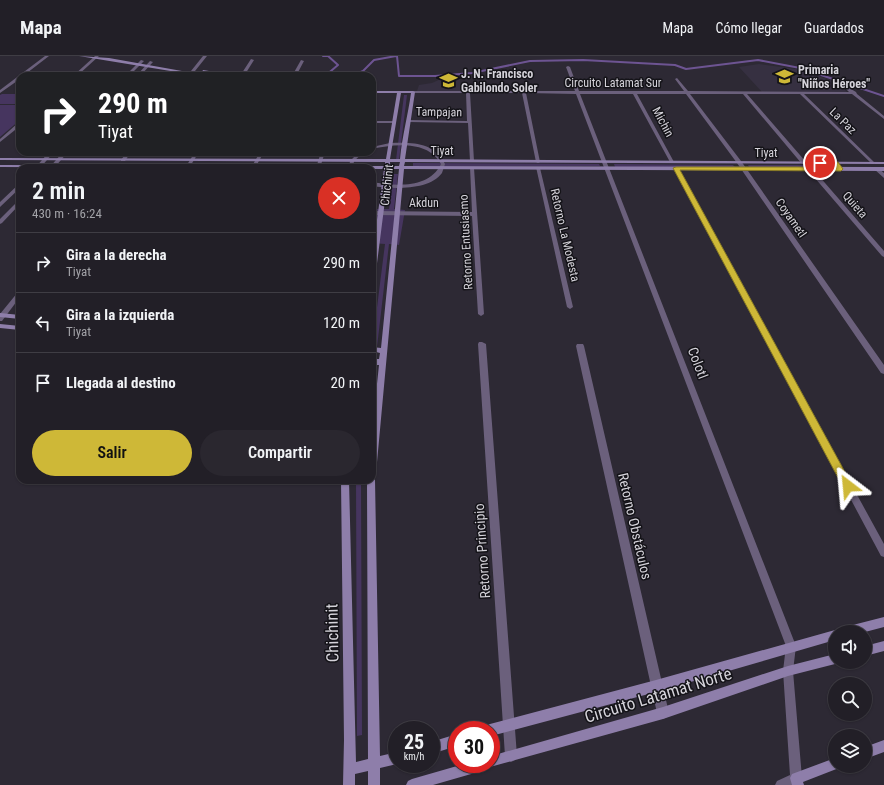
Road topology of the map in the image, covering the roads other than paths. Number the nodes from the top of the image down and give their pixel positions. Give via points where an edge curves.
1 (47, 56) edge
2 (81, 56) edge
3 (108, 56) edge
4 (205, 56) edge
5 (97, 57) edge
6 (252, 60) dead end
7 (302, 61) dead end
8 (141, 62) junction
9 (149, 64) junction
10 (568, 67) dead end
11 (26, 72) edge
12 (80, 72) edge
13 (131, 72) edge
14 (142, 72) edge
15 (186, 72) edge
16 (192, 72) edge
17 (244, 72) edge
18 (296, 72) edge
19 (677, 79) dead end
20 (16, 80) edge
21 (846, 87) dead end
22 (0, 92) edge
23 (376, 92) edge
24 (413, 92) junction
25 (468, 92) junction
26 (524, 92) junction
27 (578, 92) junction
28 (635, 93) junction
29 (688, 93) junction
30 (744, 93) junction
31 (800, 93) junction
32 (855, 93) junction
33 (399, 94) junction
34 (376, 96) edge
35 (884, 118) edge
36 (410, 121) junction
37 (376, 122) edge
38 (394, 122) junction
39 (469, 122) junction
40 (16, 128) edge
41 (0, 142) edge
42 (390, 144) junction
43 (404, 144) junction
44 (376, 147) edge
45 (48, 156) edge
46 (62, 156) edge
47 (126, 156) edge
48 (194, 156) edge
49 (260, 156) edge
50 (322, 156) edge
51 (358, 156) edge
52 (0, 160) edge
53 (45, 160) junction
54 (59, 160) junction
55 (123, 160) junction
56 (192, 160) junction
57 (258, 160) junction
58 (320, 161) junction
59 (352, 161) junction
60 (388, 161) junction
61 (443, 161) junction
62 (513, 162) junction
63 (739, 162) junction
64 (804, 163) junction
65 (836, 163) junction
66 (872, 163) junction
67 (884, 163) edge
68 (40, 164) edge
69 (55, 164) edge
70 (190, 164) edge
71 (256, 164) edge
72 (319, 164) edge
73 (351, 164) edge
74 (402, 164) junction
75 (472, 165) junction
76 (538, 165) junction
77 (606, 165) junction
78 (674, 165) junction
79 (0, 166) edge
80 (16, 166) edge
81 (376, 168) edge
82 (387, 168) junction
83 (443, 168) junction
84 (514, 168) junction
85 (743, 169) junction
86 (810, 169) junction
87 (841, 169) junction
88 (877, 169) junction
89 (884, 169) edge
90 (884, 176) edge
91 (376, 185) edge
92 (384, 186) junction
93 (400, 187) junction
94 (16, 189) edge
95 (0, 205) edge
96 (16, 205) edge
97 (376, 213) edge
98 (381, 213) junction
99 (397, 214) junction
100 (475, 214) junction
101 (0, 222) edge
102 (376, 250) edge
103 (884, 255) edge
104 (16, 299) edge
105 (570, 307) dead end
106 (481, 314) dead end
107 (1, 317) edge
108 (16, 317) edge
109 (0, 326) edge
110 (16, 328) edge
111 (482, 344) dead end
112 (580, 346) dead end
113 (376, 350) edge
114 (384, 351) junction
115 (376, 362) edge
116 (383, 362) junction
117 (884, 372) edge
118 (376, 433) edge
119 (345, 484) edge
120 (371, 484) edge
121 (884, 553) edge
122 (884, 622) edge
123 (872, 625) edge
124 (828, 637) edge
125 (791, 646) junction
126 (884, 646) edge
127 (872, 649) edge
128 (828, 661) edge
129 (788, 672) junction
130 (656, 686) junction
131 (663, 713) junction
132 (508, 725) junction
133 (500, 727) edge
134 (884, 746) edge
135 (872, 750) edge
136 (511, 756) junction
137 (500, 759) edge
138 (388, 760) edge
139 (375, 764) junction
140 (828, 767) edge
141 (350, 770) junction
142 (454, 773) edge
143 (797, 782) edge
144 (349, 785) edge
145 (374, 785) edge
146 (412, 785) edge
147 (781, 785) edge

1 - 11 street
2 - 5 street
3 - 8 street
4 - 16 street
5 - 8 street
5 - 12 street
6 - 17 street
7 - 18 street
8 - 9 street
8 - 13 street
9 - 14 street
9 - 15 street
10 - 27 street, Colotl
19 - 29 street, Coyametl
20 - 22 street
21 - 32 street
23 - 33 street, Circuito Latamat Sur
24 - 25 street, Circuito Latamat Sur
24 - 33 street, Circuito Latamat Sur
24 - 36 street, Chichinit
25 - 26 street, Circuito Latamat Sur
25 - 39 street, Retorno Entusiasmo
26 - 27 street, Circuito Latamat Sur
26 - 76 street, Retorno La Modesta
27 - 28 street, Circuito Latamat Sur
27 - 77 street, Colotl
28 - 29 street, Circuito Latamat Sur
28 - 78 street, Michin
29 - 30 street, Circuito Latamat Sur
29 - 63 street, Coyametl
30 - 31 street, Circuito Latamat Sur
30 - 64 street
31 - 32 street, Circuito Latamat Sur
31 - 66 street, La Paz
32 - 35 street
33 - 34 street, Circuito Latamat Sur
33 - 38 street, Chichinit
36 - 39 street, Tampajan
36 - 43 street, Chichinit
37 - 38 street
38 - 42 street, Chichinit
39 - 75 street, Retorno Entusiasmo
40 - 41 street
42 - 43 street
42 - 44 street
42 - 60 street, Chichinit
43 - 61 street via 429,149 438,154
43 - 74 street, Chichinit
45 - 53 street
46 - 54 street
47 - 55 street
48 - 56 street
49 - 57 street
50 - 58 street
51 - 59 street
52 - 53 street, Tiyat
53 - 54 street, Tiyat
53 - 68 street
54 - 55 street, Tiyat
54 - 69 street
55 - 56 street, Tiyat
56 - 57 street, Tiyat
56 - 70 street
57 - 58 street, Tiyat
57 - 71 street
58 - 59 street, Tiyat
58 - 72 street
59 - 60 street, Tiyat
59 - 73 street
60 - 74 street, Tiyat
60 - 82 street, Chichinit
61 - 74 street, Tiyat
61 - 75 street, Tiyat
61 - 83 street
62 - 75 street, Tiyat
62 - 76 street, Tiyat
62 - 84 street
63 - 64 street, Tiyat
63 - 78 street, Tiyat
63 - 85 street, Coyametl
64 - 65 street, Tiyat
65 - 66 street, Tiyat
65 - 87 street
66 - 67 street, Tiyat
74 - 82 street, Tiyat
74 - 83 street, Tiyat
74 - 93 street, Chichinit
75 - 83 street, Tiyat
75 - 84 street, Tiyat
75 - 100 street, Retorno Entusiasmo
76 - 77 street, Tiyat
76 - 84 street, Tiyat
76 - 105 street, Retorno La Modesta
77 - 78 street, Tiyat
77 - 125 street, Colotl
78 - 85 street, Tiyat
78 - 121 street, Michin
79 - 80 street, Tiyat
81 - 82 street, Tiyat
82 - 92 street, Chichinit
83 - 93 street via 438,175 428,180
85 - 86 street, Tiyat
85 - 117 street, Coyametl
86 - 87 street, Tiyat
86 - 103 street, Quieta
87 - 88 street, Tiyat
88 - 89 street, Tiyat
88 - 90 street
91 - 92 street
92 - 93 street
92 - 98 street, Chichinit
93 - 99 street, Chichinit
94 - 95 street
96 - 101 street
97 - 98 street, Akdun
98 - 99 street, Akdun
98 - 102 street, Chichinit
99 - 100 street, Akdun
99 - 114 street, Chichinit
100 - 106 street, Retorno Entusiasmo
104 - 107 street
107 - 108 street
109 - 110 street
111 - 132 street, Retorno Principio
112 - 130 street, Retorno Obstáculos
113 - 114 street
114 - 116 street, Chichinit
115 - 116 street
116 - 118 street, Chichinit
119 - 141 street, Chichinit
120 - 139 street
122 - 123 street
124 - 125 street, Circuito Latamat Norte
125 - 129 street, Colotl
125 - 130 street, Circuito Latamat Norte
126 - 127 street
128 - 129 street, Circuito Latamat Norte
129 - 131 street, Circuito Latamat Norte
129 - 143 street, Colotl
130 - 131 street, Retorno Obstáculos
130 - 132 street, Circuito Latamat Norte
131 - 136 street, Circuito Latamat Norte
132 - 133 street, Circuito Latamat Norte
132 - 136 street, Retorno Principio
134 - 135 street
136 - 137 street, Circuito Latamat Norte
138 - 139 street
139 - 141 street
139 - 145 street
140 - 143 street
141 - 144 street, Chichinit
142 - 146 street
143 - 147 street

